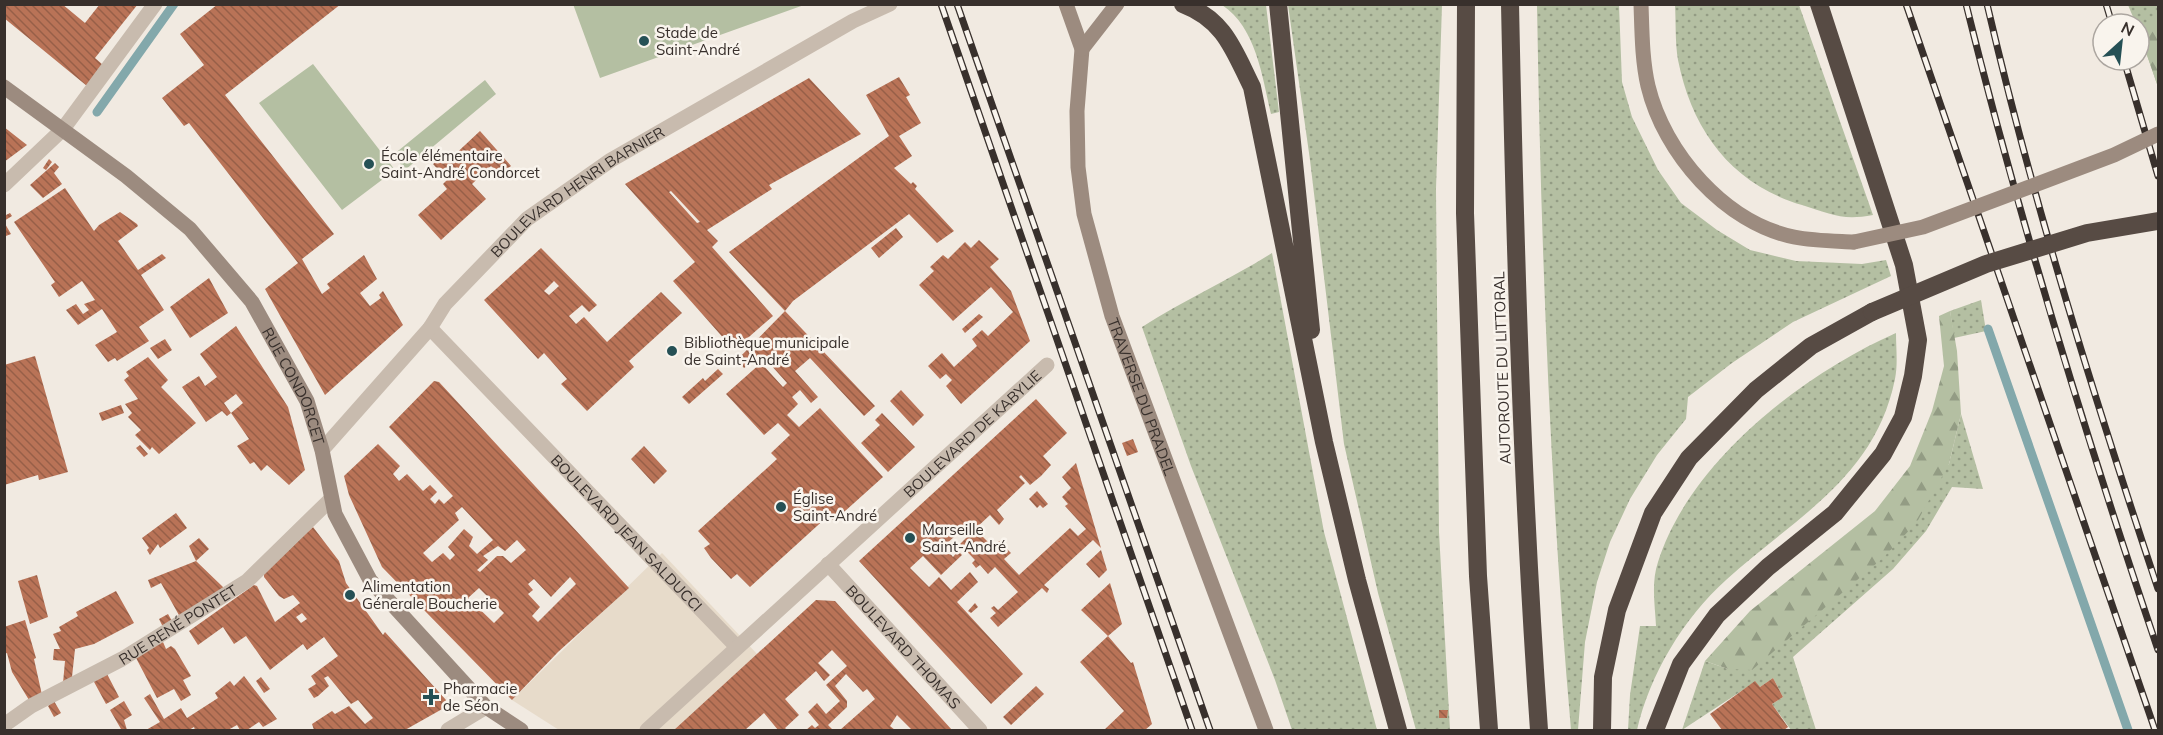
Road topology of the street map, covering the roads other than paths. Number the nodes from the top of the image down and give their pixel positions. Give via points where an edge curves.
1 (155, 4) edge
2 (890, 4) edge
3 (1066, 4) edge
4 (1117, 4) edge
5 (1183, 4) edge
6 (1278, 4) edge
7 (1466, 4) edge
8 (1510, 4) edge
9 (1641, 4) edge
10 (1819, 4) edge
11 (1082, 49) junction
12 (4, 87) edge
13 (63, 129) junction
14 (2158, 134) edge
15 (4, 185) edge
16 (2158, 221) edge
17 (430, 328) junction
18 (1047, 365) dead end
19 (1324, 442) junction
20 (322, 450) junction
21 (331, 499) junction
22 (828, 564) junction
23 (737, 647) junction
24 (486, 707) junction
25 (4, 725) edge
26 (448, 730) edge
27 (521, 730) edge
28 (647, 730) edge
29 (980, 730) edge
30 (1266, 730) edge
31 (1398, 730) edge
32 (1489, 730) edge
33 (1539, 730) edge
34 (1602, 730) edge
35 (1655, 730) edge

1 - 13 street
2 - 17 street, BOULEVARD HENRI BARNIER via 853,21 611,160 527,219 445,304
3 - 11 main road, TRAVERSE DU PRADEL
4 - 11 main road
5 - 19 highway via 1196,9 1226,34 1251,87
6 - 19 highway
7 - 32 highway, AUTOROUTE DU LITTORAL via 1465,213 1478,576
8 - 33 highway, AUTOROUTE DU LITTORAL via 1526,549
9 - 14 main road, bridge via 1648,87 1665,129 1684,159 1729,206 1760,225 1792,237 1854,242 1923,227 2114,155
10 - 35 highway via 1904,266 1918,340 1914,376 1903,417 1883,454 1835,513 1717,615 1681,664
11 - 30 main road, TRAVERSE DU PRADEL via 1078,167 1094,253 1112,316
12 - 13 main road, RUE CONDORCET
13 - 15 street
13 - 20 main road, RUE CONDORCET via 189,229 252,302 307,401
16 - 34 highway, bridge via 2087,233 1986,264 1872,312 1811,346 1756,390 1689,458 1653,513 1617,610 1604,677
17 - 20 street, BOULEVARD HENRI BARNIER
17 - 23 street, BOULEVARD JEAN SALDUCCI
18 - 22 street, BOULEVARD DE KABYLIE
19 - 31 highway
20 - 21 main road, RUE CONDORCET
21 - 24 main road, RUE CONDORCET via 370,580
21 - 25 street, RUE RENÉ PONTET via 248,581 122,659 31,706
22 - 23 street, BOULEVARD DE KABYLIE
22 - 29 street, BOULEVARD THOMAS
23 - 28 street
24 - 26 street
24 - 27 main road, RUE CONDORCET

